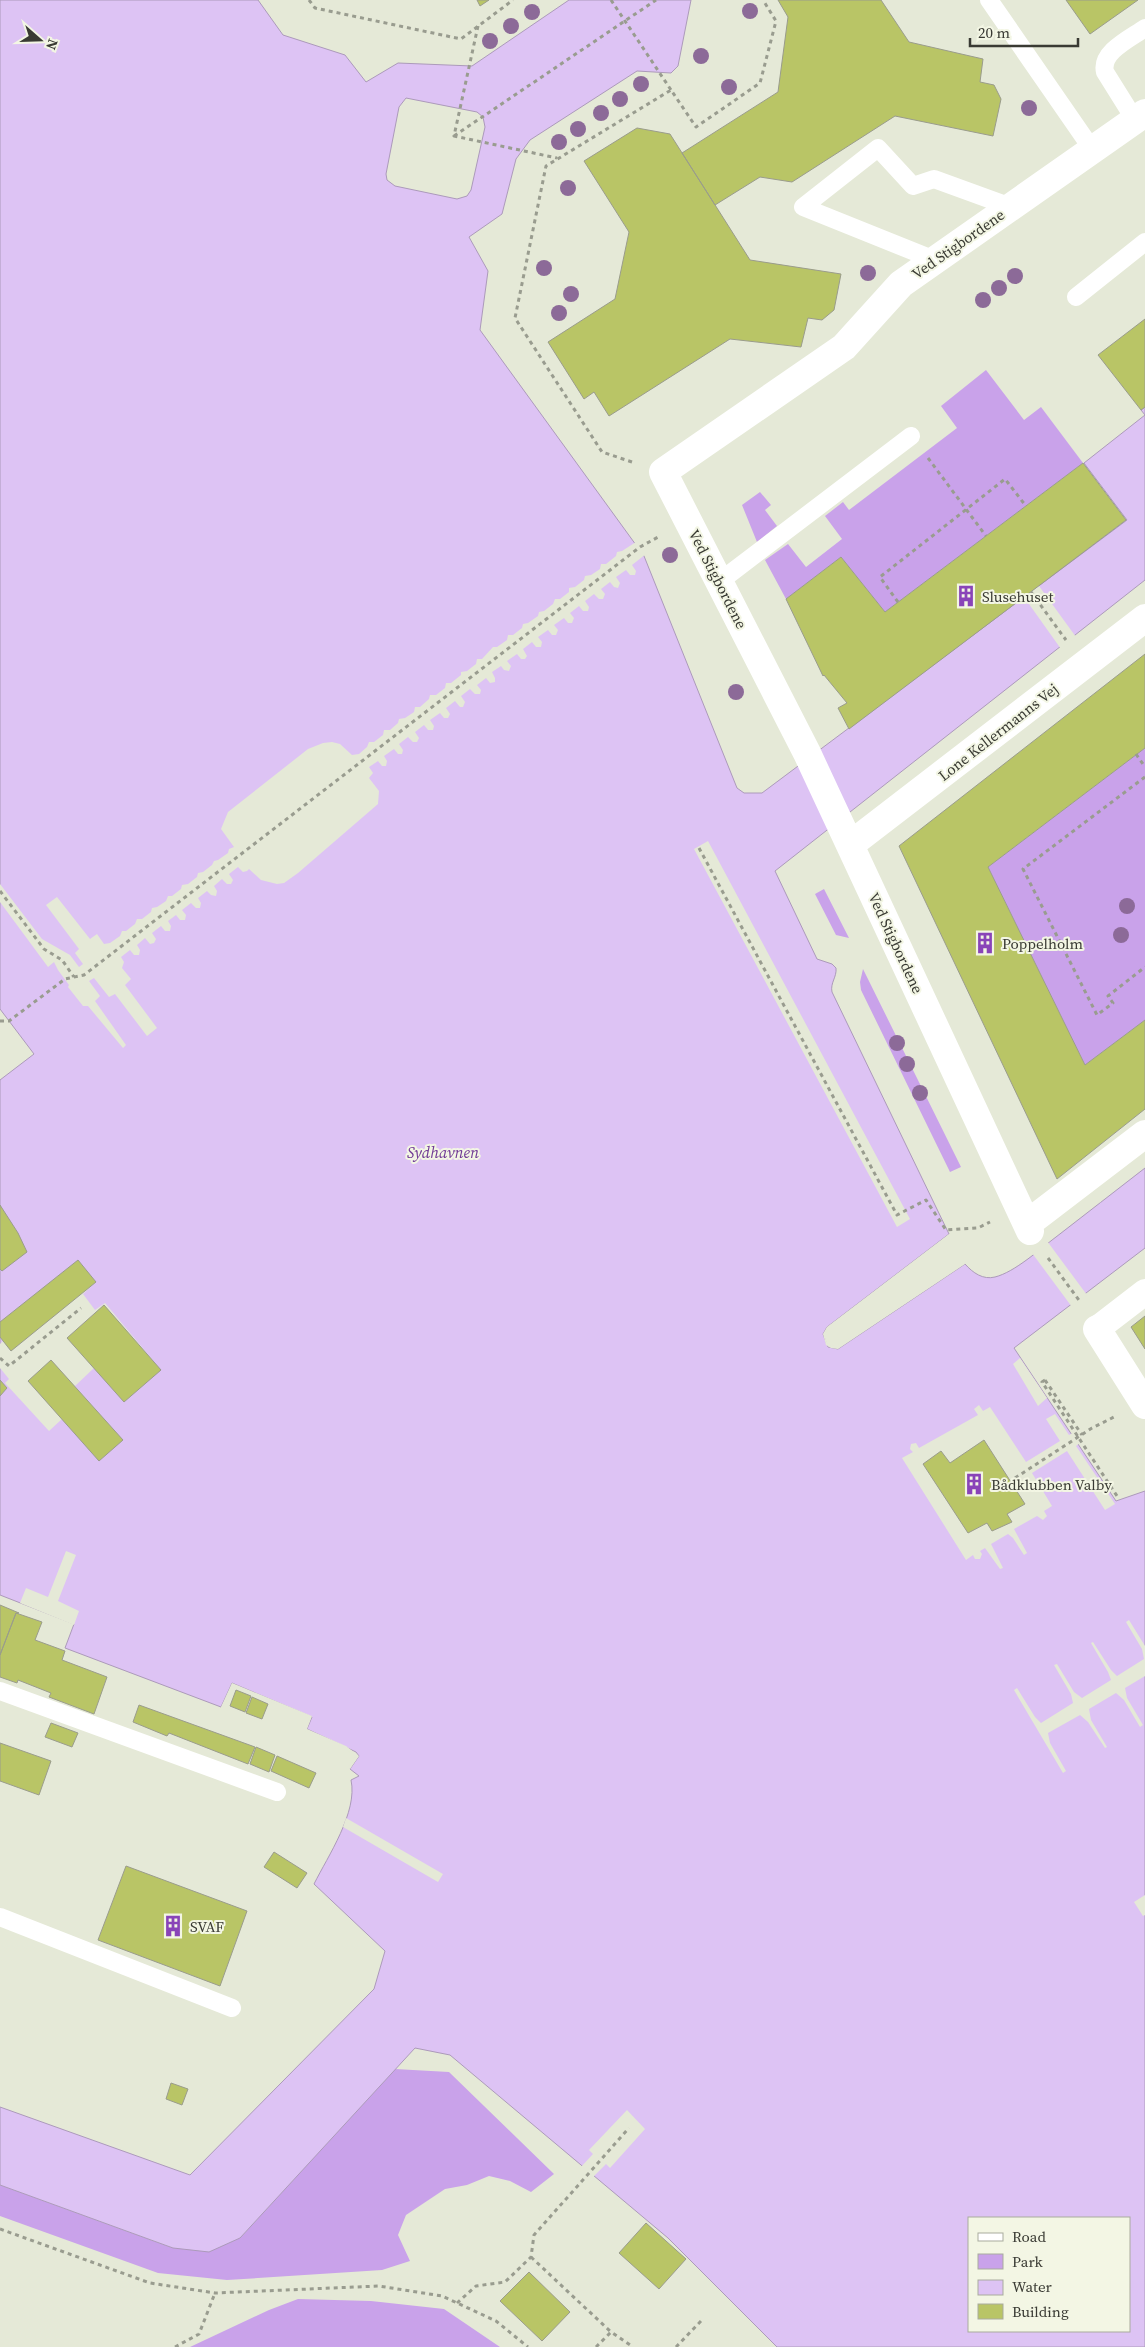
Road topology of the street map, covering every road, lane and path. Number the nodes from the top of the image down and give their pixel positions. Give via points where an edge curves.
1 (309, 0) edge
2 (513, 0) edge
3 (611, 0) edge
4 (656, 0) edge
5 (763, 0) edge
6 (989, 0) edge
7 (625, 21) junction
8 (478, 26) junction
9 (1145, 28) edge
10 (672, 90) junction
11 (1140, 116) edge
12 (454, 136) junction
13 (1091, 148) junction
14 (558, 158) junction
15 (1011, 207) junction
16 (1145, 242) edge
17 (935, 260) junction
18 (1076, 297) dead end
19 (911, 436) dead end
20 (930, 461) dead end
21 (663, 472) junction
22 (1026, 506) dead end
23 (966, 509) junction
24 (986, 536) dead end
25 (640, 547) dead end
26 (719, 582) junction
27 (1031, 592) dead end
28 (898, 602) dead end
29 (1140, 622) edge
30 (1071, 646) dead end
31 (1136, 754) dead end
32 (1145, 767) edge
33 (1145, 777) edge
34 (846, 836) junction
35 (700, 848) dead end
36 (0, 891) edge
37 (1145, 967) edge
38 (74, 977) junction
39 (0, 1021) edge
40 (1145, 1134) edge
41 (978, 1228) dead end
42 (1034, 1236) junction
43 (1145, 1292) edge
44 (1081, 1304) dead end
45 (81, 1308) dead end
46 (1098, 1329) joint
47 (0, 1358) edge
48 (1145, 1404) edge
49 (1092, 1428) dead end
50 (1082, 1434) junction
51 (1017, 1477) dead end
52 (1117, 1496) dead end
53 (0, 1691) edge
54 (277, 1792) dead end
55 (0, 1917) edge
56 (232, 2008) dead end
57 (628, 2128) dead end
58 (0, 2229) edge
59 (531, 2257) junction
60 (215, 2293) junction
61 (457, 2303) junction
62 (701, 2322) dead end
63 (611, 2332) junction
64 (175, 2347) edge
65 (528, 2347) edge
66 (596, 2347) edge
67 (633, 2347) edge
68 (676, 2347) edge

1 - 8 path via 315,8 461,39
2 - 8 path
3 - 7 path
4 - 7 path
5 - 10 path via 776,21 760,83 696,127
6 - 13 lane
7 - 10 path
7 - 12 path
8 - 12 path
9 - 11 lane via 1108,55 1104,63 1105,72
10 - 14 path
11 - 13 street, Ved Stigbordene
12 - 14 path
13 - 15 street, Ved Stigbordene
14 - 21 path via 546,166 515,318 602,452
15 - 17 street, Ved Stigbordene
15 - 17 lane via 934,179 913,186 878,148 803,207
16 - 18 lane
17 - 21 street, Ved Stigbordene via 901,284 844,347
19 - 26 lane
20 - 23 path
21 - 26 street, Ved Stigbordene
22 - 23 path via 1005,479
23 - 24 path
23 - 28 path via 880,577
25 - 38 path via 100,963 84,975
26 - 34 street, Ved Stigbordene
27 - 30 path
29 - 34 street, Lone Kellermanns Vej
31 - 32 path
33 - 37 path via 1023,869 1097,1015 1113,1003 1108,996
34 - 42 street, Ved Stigbordene
35 - 41 path via 897,1215 926,1200 943,1228 951,1231
36 - 38 path via 44,949 62,960
38 - 39 path via 65,979 9,1021
40 - 42 street
42 - 44 path
43 - 46 street
45 - 47 path via 9,1366
46 - 48 street
49 - 50 path
50 - 51 path
50 - 52 path via 1045,1380 1042,1382
53 - 54 lane
55 - 56 lane
57 - 59 path via 534,2235
58 - 60 path via 150,2283
59 - 61 path via 505,2282 476,2286
59 - 63 path
60 - 61 path via 379,2286 442,2296
60 - 64 path via 199,2334
61 - 65 path via 496,2321
62 - 68 path
63 - 66 path
63 - 67 path

